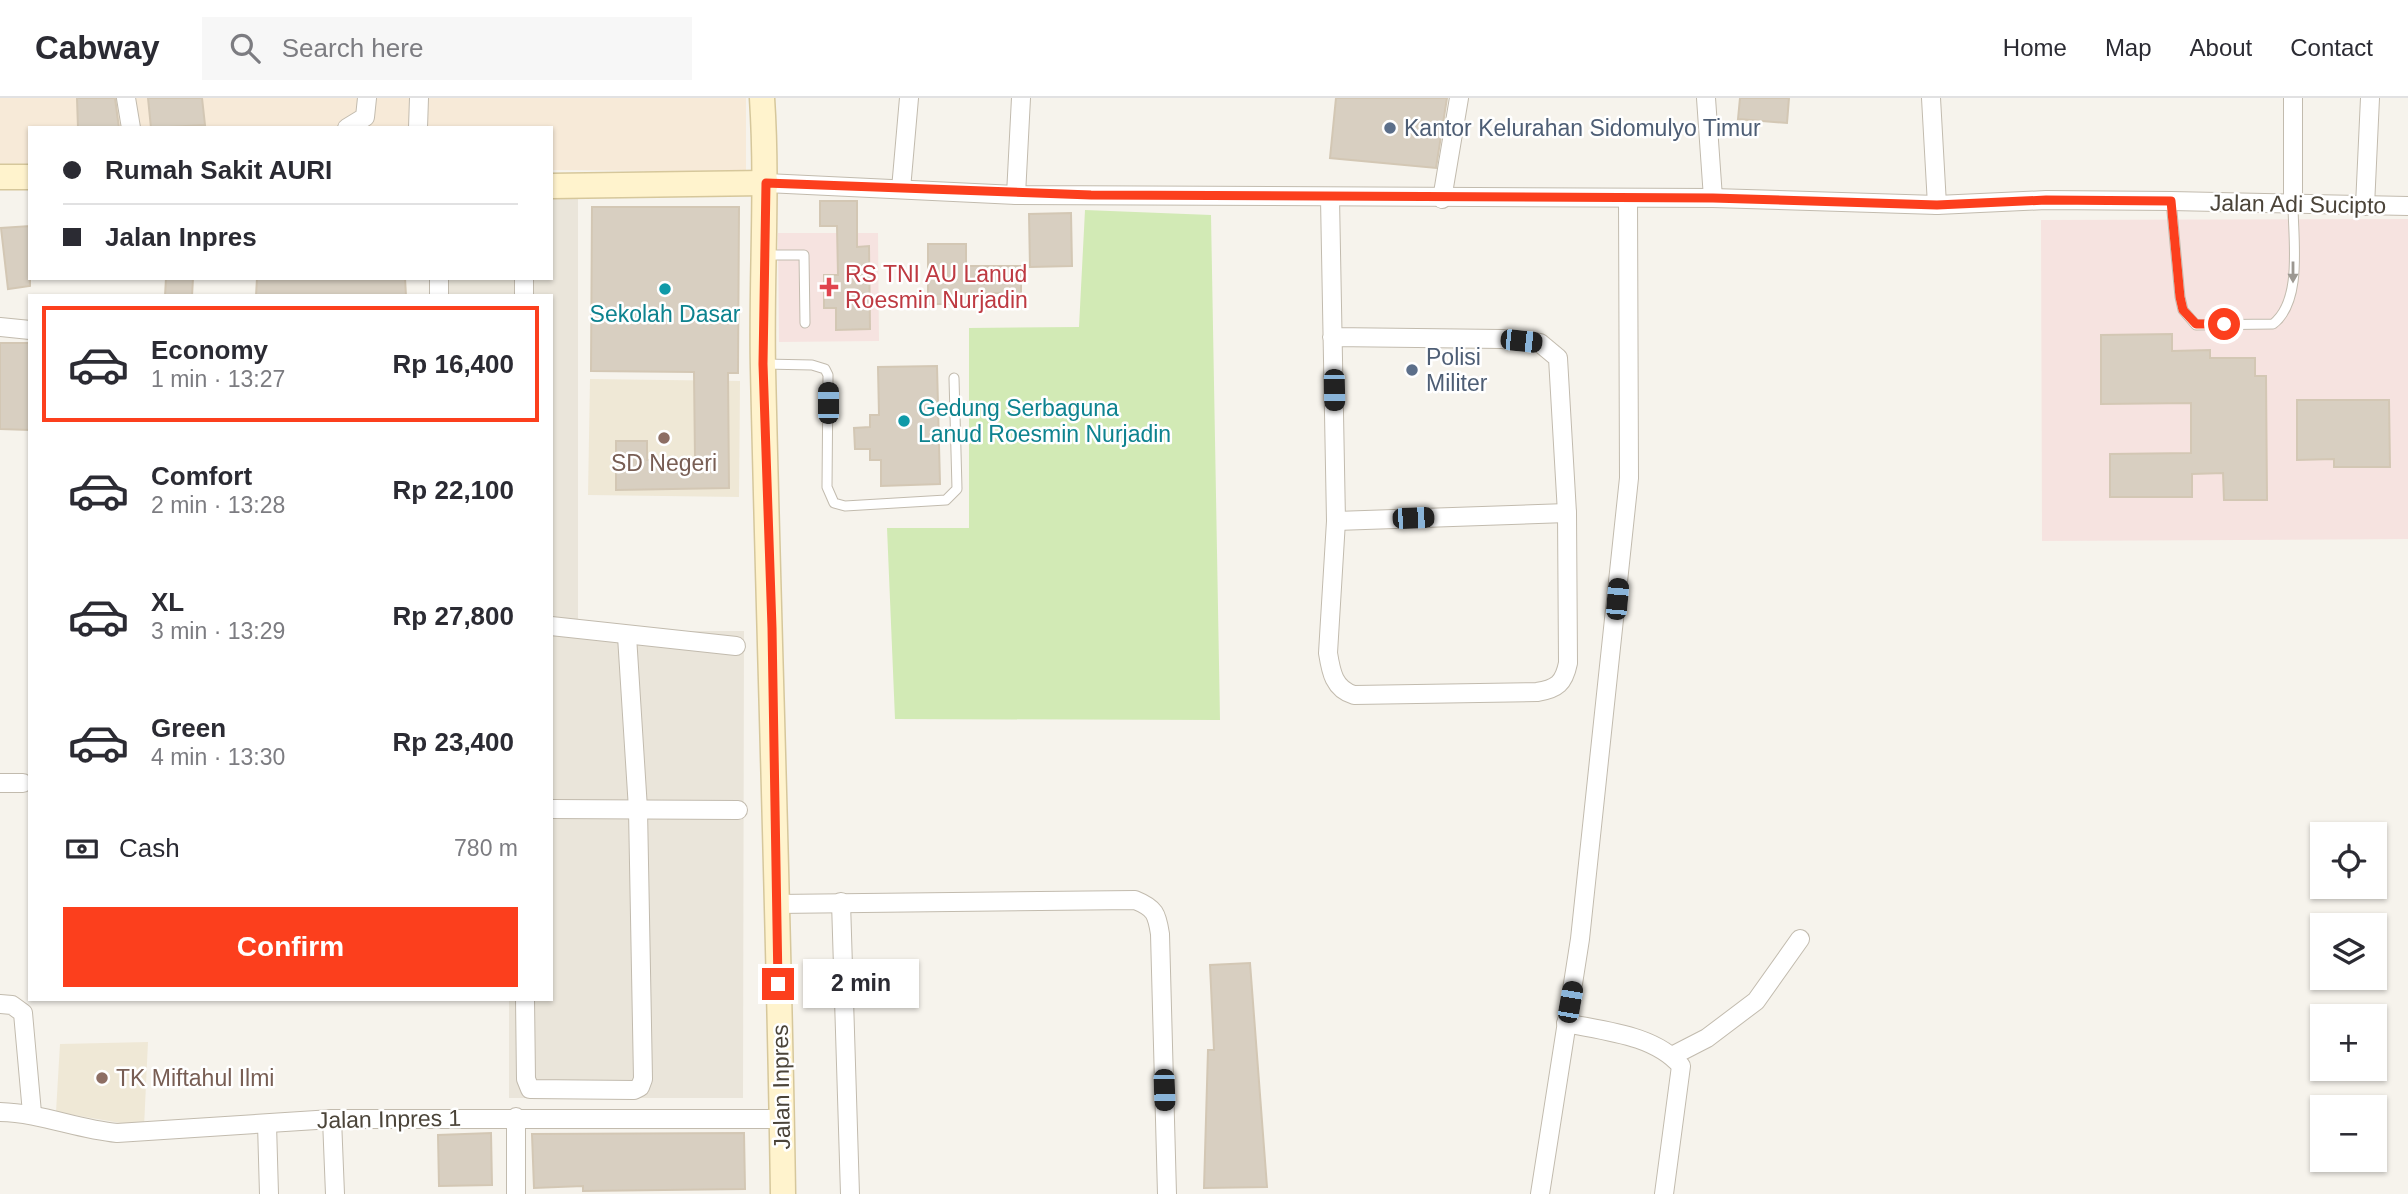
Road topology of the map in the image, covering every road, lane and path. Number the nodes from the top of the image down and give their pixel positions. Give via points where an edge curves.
1 (126, 98) edge
2 (367, 98) edge
3 (419, 98) edge
4 (762, 98) edge
5 (908, 98) edge
6 (1021, 98) edge
7 (1459, 98) edge
8 (1706, 98) edge
9 (1931, 98) edge
10 (2293, 98) edge
11 (2370, 98) edge
12 (131, 126) edge
13 (350, 126) edge
14 (418, 126) edge
15 (0, 177) edge
16 (28, 177) edge
17 (766, 183) junction
18 (553, 186) edge
19 (901, 189) junction
20 (1016, 194) junction
21 (1331, 198) junction
22 (1628, 198) junction
23 (1713, 198) junction
24 (1442, 199) junction
25 (2171, 201) junction
26 (2293, 204) junction
27 (1937, 205) junction
28 (2365, 206) junction
29 (2408, 206) edge
30 (765, 255) junction
31 (805, 323) dead end
32 (0, 327) edge
33 (28, 330) edge
34 (1332, 337) junction
35 (763, 364) junction
36 (954, 378) dead end
37 (1567, 513) junction
38 (1336, 521) junction
39 (553, 626) edge
40 (627, 636) junction
41 (736, 646) dead end
42 (0, 783) edge
43 (23, 783) dead end
44 (553, 809) edge
45 (638, 809) junction
46 (738, 810) dead end
47 (841, 902) junction
48 (776, 904) junction
49 (1800, 939) dead end
50 (525, 1001) edge
51 (0, 1004) edge
52 (1566, 1023) junction
53 (1672, 1056) junction
54 (0, 1112) edge
55 (32, 1113) junction
56 (516, 1117) junction
57 (332, 1119) junction
58 (782, 1119) junction
59 (267, 1124) junction
60 (269, 1194) edge
61 (335, 1194) edge
62 (516, 1194) edge
63 (783, 1194) edge
64 (850, 1194) edge
65 (1167, 1194) edge
66 (1540, 1194) edge
67 (1664, 1194) edge

1 - 12 street
2 - 13 street via 365,117
3 - 14 street
4 - 17 main road, Jalan Inpres
5 - 19 street
6 - 20 street
7 - 24 street
8 - 23 street
9 - 27 street
10 - 26 street
11 - 28 street
15 - 16 main road
17 - 18 main road, Jalan Adi Sucipto
17 - 19 street, Jalan Adi Sucipto
17 - 30 main road, Jalan Inpres
19 - 20 street, Jalan Adi Sucipto
20 - 21 street, Jalan Adi Sucipto
21 - 24 street, Jalan Adi Sucipto
21 - 34 street
22 - 23 street, Jalan Adi Sucipto
22 - 24 street, Jalan Adi Sucipto
22 - 52 street via 1629,478 1582,926
23 - 27 street, Jalan Adi Sucipto
25 - 26 street, Jalan Adi Sucipto
26 -> 25 lane via 2293,294 2282,317 2273,324 2196,324 2183,310 2180,297
25 - 27 street, Jalan Adi Sucipto
26 - 28 street, Jalan Adi Sucipto
28 - 29 street, Jalan Adi Sucipto
30 - 31 lane via 804,255
30 - 35 main road, Jalan Inpres
32 - 33 street
34 - 37 street via 1540,343 1558,358
34 - 38 street
35 - 36 lane via 825,369 827,487 834,503 845,506 946,500 954,495
35 - 48 main road, Jalan Inpres
37 - 38 street
37 - 38 street via 1568,663 1560,684 1537,692 1344,692 1331,674 1328,653
39 - 40 street
40 - 41 street
40 - 45 street
42 - 43 street
44 - 45 street
45 - 46 street
45 - 50 street via 640,1087 530,1089
47 - 48 street
47 - 64 street
47 - 65 street via 1135,900 1151,906 1160,934
48 - 58 main road, Jalan Inpres
49 - 53 street via 1756,1002 1707,1038
51 - 55 street via 23,1013
52 - 53 street via 1634,1038
52 - 66 street
53 - 67 street via 1681,1066
54 - 55 street, Jalan Inpres 1
55 - 59 street, Jalan Inpres 1 via 89,1131 117,1133
56 - 57 street, Jalan Inpres 1
56 - 58 street, Jalan Inpres 1
56 - 62 street
57 - 59 street, Jalan Inpres 1
57 - 61 street
58 - 63 main road, Jalan Inpres
59 - 60 street

